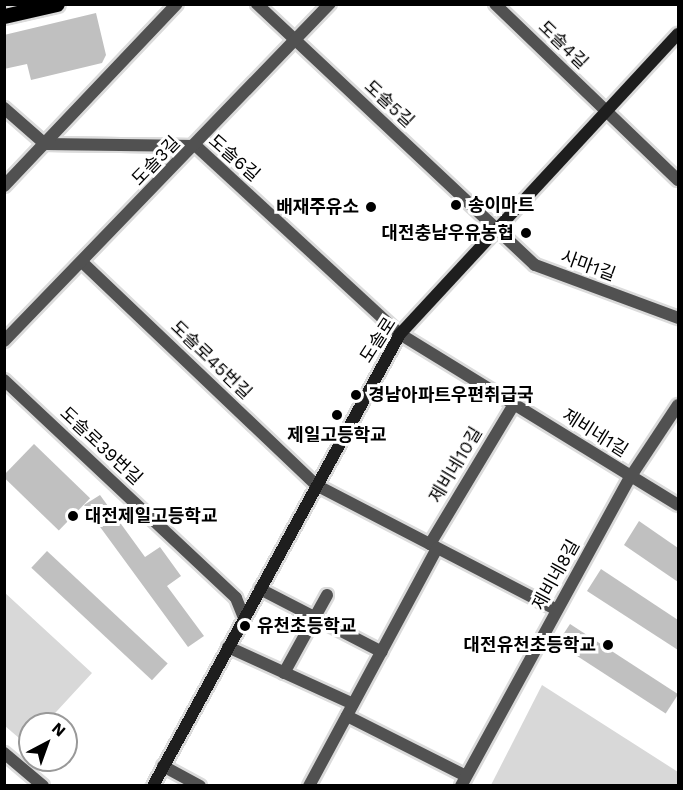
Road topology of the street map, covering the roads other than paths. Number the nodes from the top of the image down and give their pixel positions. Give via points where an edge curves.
1 (177, 4) edge
2 (257, 4) edge
3 (330, 4) edge
4 (495, 4) edge
5 (515, 4) edge
6 (54, 5) edge
7 (506, 15) junction
8 (4, 16) edge
9 (678, 34) edge
10 (296, 42) junction
11 (4, 108) edge
12 (607, 111) junction
13 (45, 144) junction
14 (196, 146) junction
15 (678, 180) edge
16 (4, 186) edge
17 (497, 230) junction
18 (82, 262) junction
19 (678, 318) edge
20 (400, 334) junction
21 (4, 341) edge
22 (4, 380) edge
23 (514, 404) junction
24 (678, 405) edge
25 (631, 476) junction
26 (316, 485) junction
27 (678, 505) edge
28 (434, 546) junction
29 (260, 589) junction
30 (327, 596) dead end
31 (557, 610) junction
32 (315, 616) junction
33 (244, 618) junction
34 (228, 647) junction
35 (382, 652) junction
36 (284, 673) junction
37 (353, 704) junction
38 (347, 716) junction
39 (4, 753) edge
40 (163, 766) junction
41 (463, 781) edge
42 (43, 786) edge
43 (153, 786) edge
44 (200, 786) edge
45 (309, 786) edge

1 - 13 street
2 - 10 street, 도솔5길
3 - 10 street, 도솔3길
4 - 7 street, 도솔4길
5 - 7 street
6 - 8 main road
7 - 12 street, 도솔4길
9 - 12 street, 도솔로
10 - 14 street, 도솔3길
10 - 17 street, 도솔5길
11 - 13 street
12 - 15 street, 도솔4길
12 - 17 street, 도솔로
13 - 14 street, 도솔6길
13 - 16 street
14 - 18 street, 도솔3길
14 - 20 street, 도솔6길
17 - 19 street, 사마1길 via 535,265
17 - 20 street, 도솔로
18 - 21 street, 도솔3길
18 - 26 street, 도솔로45번길
20 - 23 street, 제비네1길
20 - 26 street, 도솔로
22 - 33 street, 도솔로39번길 via 237,598
23 - 25 street, 제비네1길
23 - 28 street, 제비네10길
24 - 25 street, 제비네8길
25 - 27 street, 제비네1길
25 - 31 street, 제비네8길
26 - 28 street
26 - 29 street, 도솔로
28 - 31 street
28 - 35 street, 제비네10길
29 - 32 street
29 - 33 street, 도솔로
30 - 32 street
31 - 41 street, 제비네8길
32 - 35 street
32 - 36 street
33 - 34 street, 도솔로
34 - 36 street
34 - 40 street, 도솔로
35 - 37 street, 제비네10길
36 - 37 street
37 - 38 street, 제비네10길
38 - 41 street
38 - 45 street, 제비네10길
39 - 42 street
40 - 43 street, 도솔로
40 - 44 street

